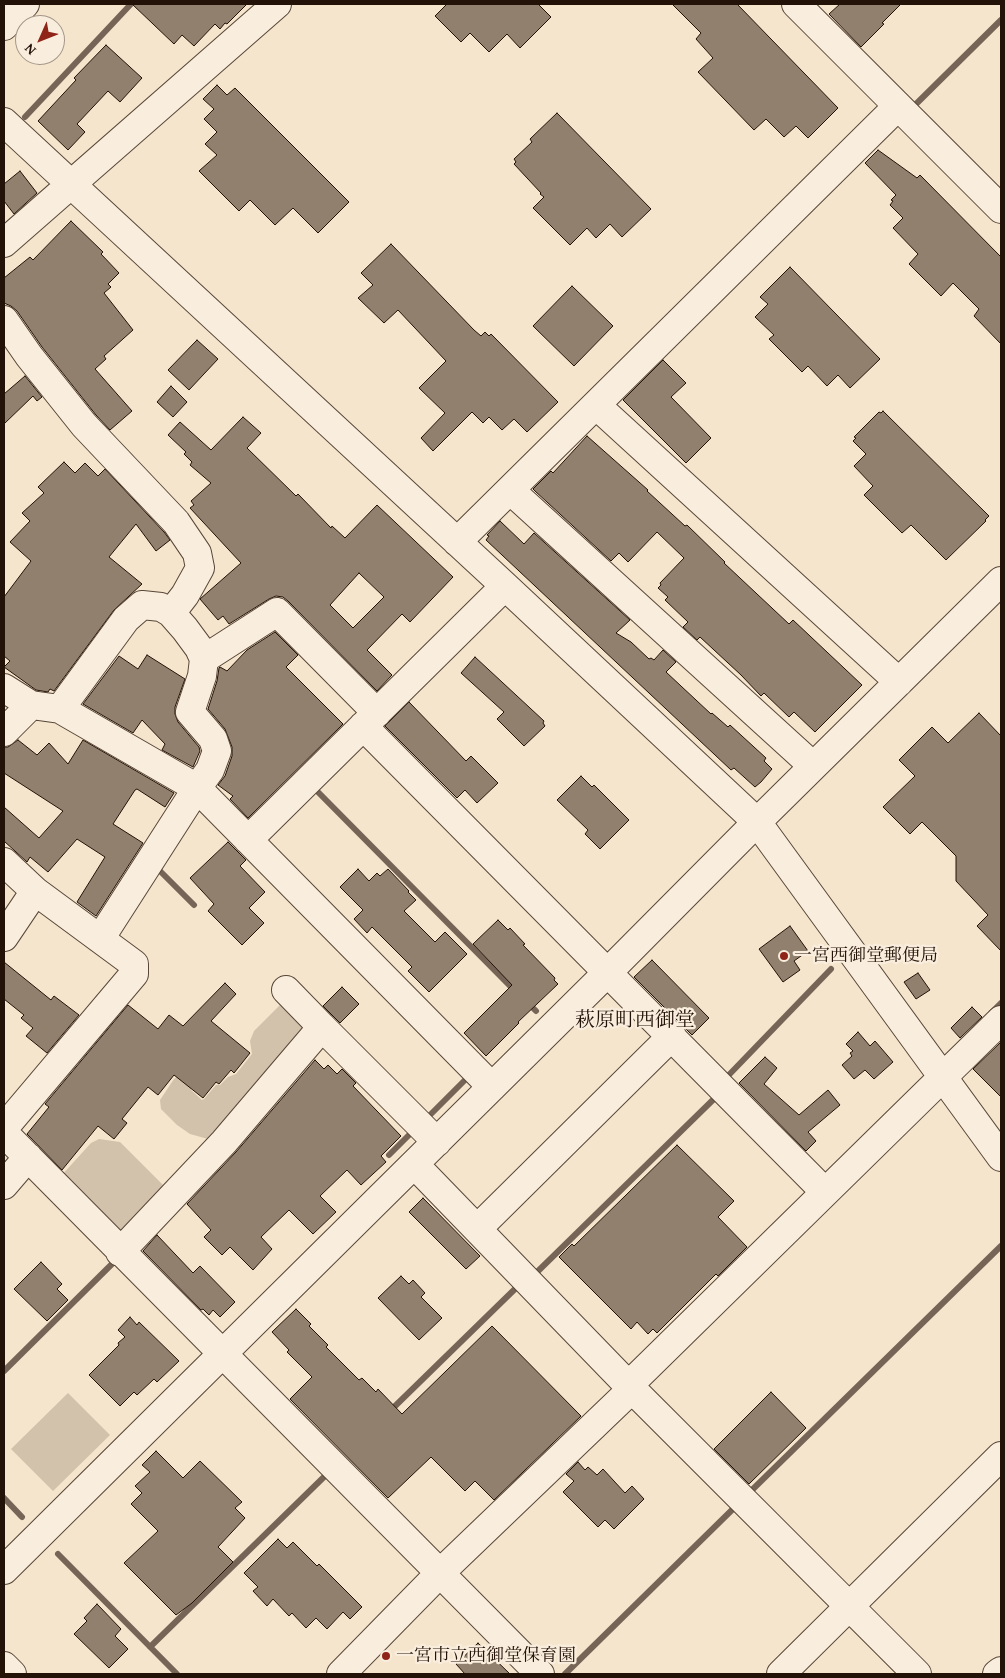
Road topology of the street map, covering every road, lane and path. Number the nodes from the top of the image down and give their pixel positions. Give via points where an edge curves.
1 (25, 4) edge
2 (277, 4) edge
3 (801, 5) edge
4 (4, 26) edge
5 (898, 106) junction
6 (4, 122) edge
7 (70, 184) junction
8 (1001, 209) edge
9 (4, 243) edge
10 (4, 320) edge
11 (596, 405) junction
12 (510, 490) junction
13 (457, 542) junction
14 (1001, 582) edge
15 (505, 586) junction
16 (171, 614) junction
17 (204, 659) junction
18 (899, 682) junction
19 (4, 688) edge
20 (31, 705) junction
21 (60, 709) junction
22 (370, 719) junction
23 (4, 732) edge
24 (813, 766) junction
25 (197, 788) junction
26 (757, 822) junction
27 (248, 840) junction
28 (4, 862) edge
29 (34, 891) junction
30 (4, 937) edge
31 (100, 939) junction
32 (608, 972) junction
33 (286, 990) dead end
34 (1001, 1020) edge
35 (322, 1027) junction
36 (672, 1036) junction
37 (943, 1078) junction
38 (492, 1087) junction
39 (4, 1128) edge
40 (4, 1133) edge
41 (436, 1142) junction
42 (1001, 1156) edge
43 (28, 1157) junction
44 (414, 1164) junction
45 (4, 1185) edge
46 (825, 1192) junction
47 (477, 1229) junction
48 (120, 1252) junction
49 (222, 1354) junction
50 (632, 1389) junction
51 (1001, 1456) edge
52 (4, 1570) edge
53 (440, 1573) junction
54 (850, 1608) junction
55 (4, 1666) edge
56 (1001, 1670) edge
57 (12, 1674) edge
58 (341, 1674) edge
59 (540, 1674) edge
60 (781, 1674) edge
61 (917, 1674) edge
62 (997, 1674) edge

1 - 4 street
2 - 7 street
3 - 5 street
5 - 8 street
5 - 11 street
6 - 7 street
7 - 9 street
7 - 13 street
10 - 16 street via 84,425 176,522 197,553 200,568
11 - 12 street
11 - 18 street
12 - 13 street
12 - 24 street
13 - 15 street
14 - 18 street
15 - 22 street
15 - 26 street
16 - 17 street
16 - 21 street via 160,607 142,605 126,619
17 - 22 street via 277,612
17 - 25 street via 190,712 212,739 217,751 210,770
18 - 24 street
19 - 20 street
20 - 21 street
20 - 23 street
21 - 25 street
22 - 27 street
22 - 32 street
24 - 26 street
25 - 27 street
25 - 31 street
26 - 32 street
26 - 37 street
27 - 38 street
28 - 29 street
29 - 30 street
29 - 31 street
31 - 39 street via 134,964 134,974
32 - 36 street
32 - 38 street
33 - 35 street
34 - 37 street
35 - 41 street
35 - 48 street via 224,1142
36 - 46 street
36 - 47 street
37 - 42 street
37 - 46 street
38 - 41 street
40 - 43 street
41 - 44 street
43 - 45 street
43 - 48 street
44 - 47 street
44 - 49 street
46 - 50 street via 634,1380
47 - 50 street
48 - 49 street
49 - 52 street
49 - 53 street
50 - 53 street
50 - 54 street
51 - 54 street
53 - 58 street
53 - 59 street
54 - 60 street
54 - 61 street
55 - 57 street
56 - 62 street

